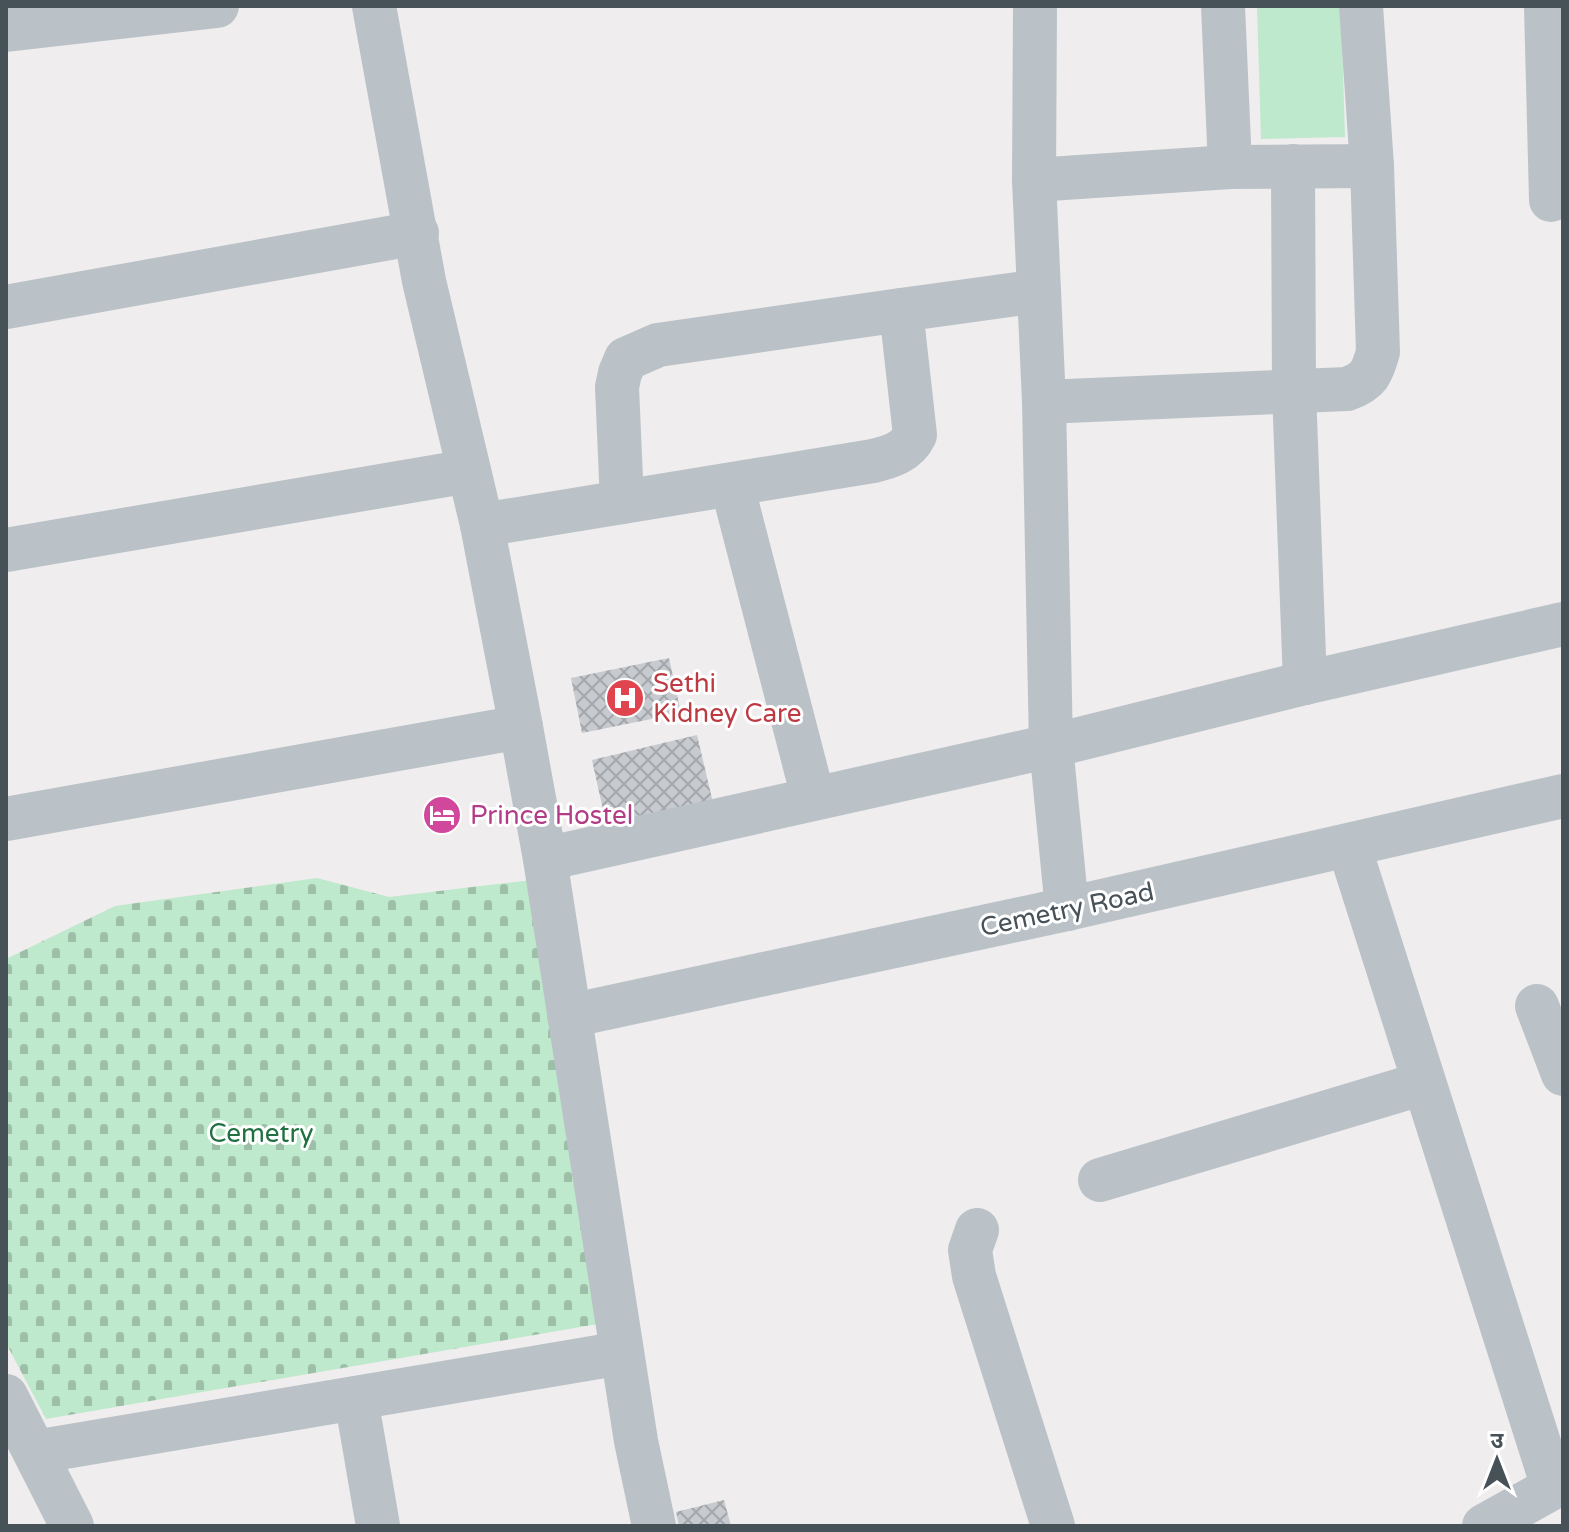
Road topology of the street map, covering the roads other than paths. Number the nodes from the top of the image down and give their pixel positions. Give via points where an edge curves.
1 (217, 6) edge
2 (374, 6) edge
3 (1035, 6) edge
4 (1223, 6) edge
5 (1361, 6) edge
6 (1546, 6) edge
7 (6, 30) edge
8 (1293, 166) junction
9 (1372, 166) junction
10 (1230, 167) junction
11 (1034, 180) junction
12 (1551, 200) dead end
13 (417, 233) junction
14 (1039, 291) junction
15 (6, 307) edge
16 (901, 310) junction
17 (1294, 391) junction
18 (1044, 402) junction
19 (469, 471) junction
20 (732, 485) junction
21 (622, 502) junction
22 (482, 525) junction
23 (6, 550) edge
24 (1563, 624) edge
25 (1305, 683) junction
26 (521, 727) junction
27 (1051, 746) junction
28 (1563, 796) edge
29 (813, 797) junction
30 (6, 819) edge
31 (1349, 846) junction
32 (545, 859) junction
33 (1067, 909) junction
34 (1537, 1006) dead end
35 (569, 1016) junction
36 (1563, 1074) edge
37 (1424, 1083) junction
38 (1100, 1180) dead end
39 (977, 1230) dead end
40 (622, 1353) junction
41 (6, 1396) edge
42 (356, 1398) junction
43 (35, 1452) junction
44 (1558, 1485) edge
45 (72, 1526) edge
46 (378, 1526) edge
47 (654, 1526) edge
48 (1053, 1526) edge
49 (1484, 1526) edge

1 - 7 street
2 - 13 street
3 - 11 street
4 - 10 street
5 - 9 street
6 - 12 street
8 - 9 street
8 - 10 street
8 - 17 street
9 - 17 street via 1378,324 1372,374 1347,389
10 - 11 street
11 - 14 street
13 - 15 street
13 - 19 street
14 - 16 street
14 - 18 street
16 - 20 street via 914,421 911,444 887,457
16 - 21 street via 658,345 626,359 617,387
17 - 18 street
17 - 25 street
18 - 27 street
19 - 22 street
19 - 23 street
20 - 21 street
20 - 29 street
21 - 22 street
22 - 26 street
24 - 25 street
25 - 27 street
26 - 30 street
26 - 32 street
27 - 29 street
27 - 33 street
28 - 31 street, Cemetry Road
29 - 32 street
31 - 33 street, Cemetry Road
31 - 37 street
32 - 35 street
33 - 35 street, Cemetry Road
34 - 36 street
35 - 40 street
37 - 38 street
37 - 44 street
39 - 48 street via 970,1250 974,1276
40 - 42 street
40 - 47 street
41 - 43 street
42 - 43 street
42 - 46 street
43 - 45 street
44 - 49 street

